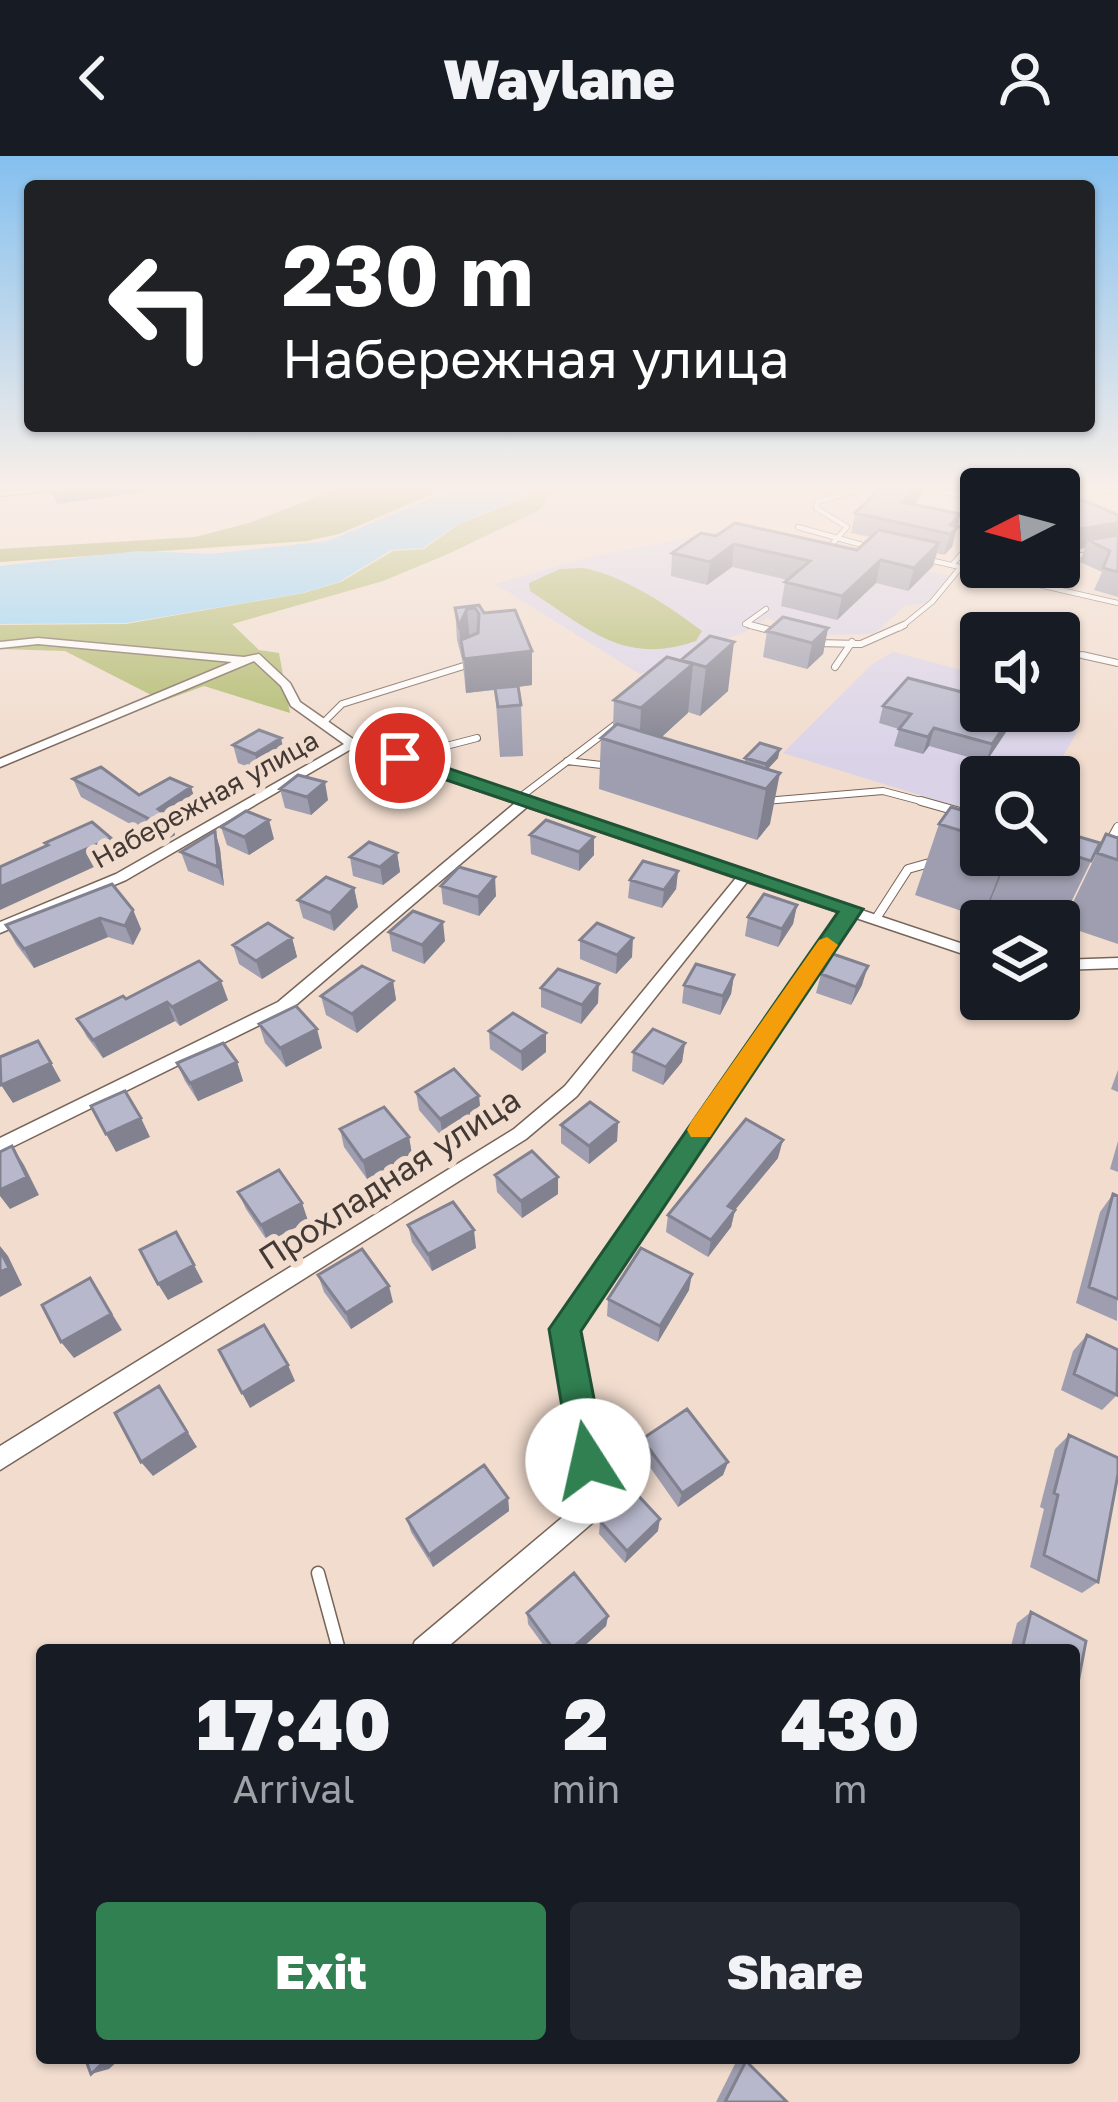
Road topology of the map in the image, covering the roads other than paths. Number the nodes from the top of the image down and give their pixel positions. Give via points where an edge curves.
1 (950, 578) edge
2 (1053, 588) edge
3 (1118, 603) edge
4 (766, 608) dead end
5 (778, 633) edge
6 (802, 639) edge
7 (852, 642) junction
8 (0, 645) edge
9 (473, 648) edge
10 (1082, 655) dead end
11 (249, 657) junction
12 (1118, 663) edge
13 (835, 667) dead end
14 (631, 712) edge
15 (322, 724) junction
16 (477, 737) dead end
17 (352, 744) junction
18 (400, 758) junction
19 (567, 761) junction
20 (0, 763) edge
21 (629, 768) edge
22 (522, 799) junction
23 (745, 804) edge
24 (953, 826) edge
25 (1118, 827) edge
26 (1100, 859) edge
27 (953, 868) edge
28 (746, 874) junction
29 (851, 909) junction
30 (877, 917) junction
31 (0, 928) edge
32 (960, 947) edge
33 (1118, 963) edge
34 (1080, 964) edge
35 (0, 1146) edge
36 (0, 1459) edge
37 (318, 1573) dead end
38 (337, 1644) edge
39 (431, 1644) edge

1 - 7 lane via 928,611 889,638
2 - 3 lane
4 - 5 lane via 746,624
6 - 7 lane
7 - 13 lane
8 - 11 street
9 - 15 lane via 473,663 343,704
10 - 12 lane
11 - 15 street
11 - 20 street
14 - 19 lane
15 - 17 street
16 - 18 lane
17 - 18 street, Набережная улица
17 - 31 street, Набережная улица via 121,877
18 - 22 street, Набережная улица
19 - 21 lane
19 - 22 lane
22 - 28 street, Набережная улица
22 - 35 street via 284,1006
23 - 24 lane via 883,791 960,812
25 - 26 lane
27 - 30 lane via 936,858 908,869
28 - 29 street, Набережная улица
28 - 36 street, Прохладная улица via 572,1090 520,1134
29 - 30 street, Набережная улица
29 - 39 street via 565,1329 596,1505
30 - 32 street, Набережная улица
33 - 34 street
37 - 38 lane

